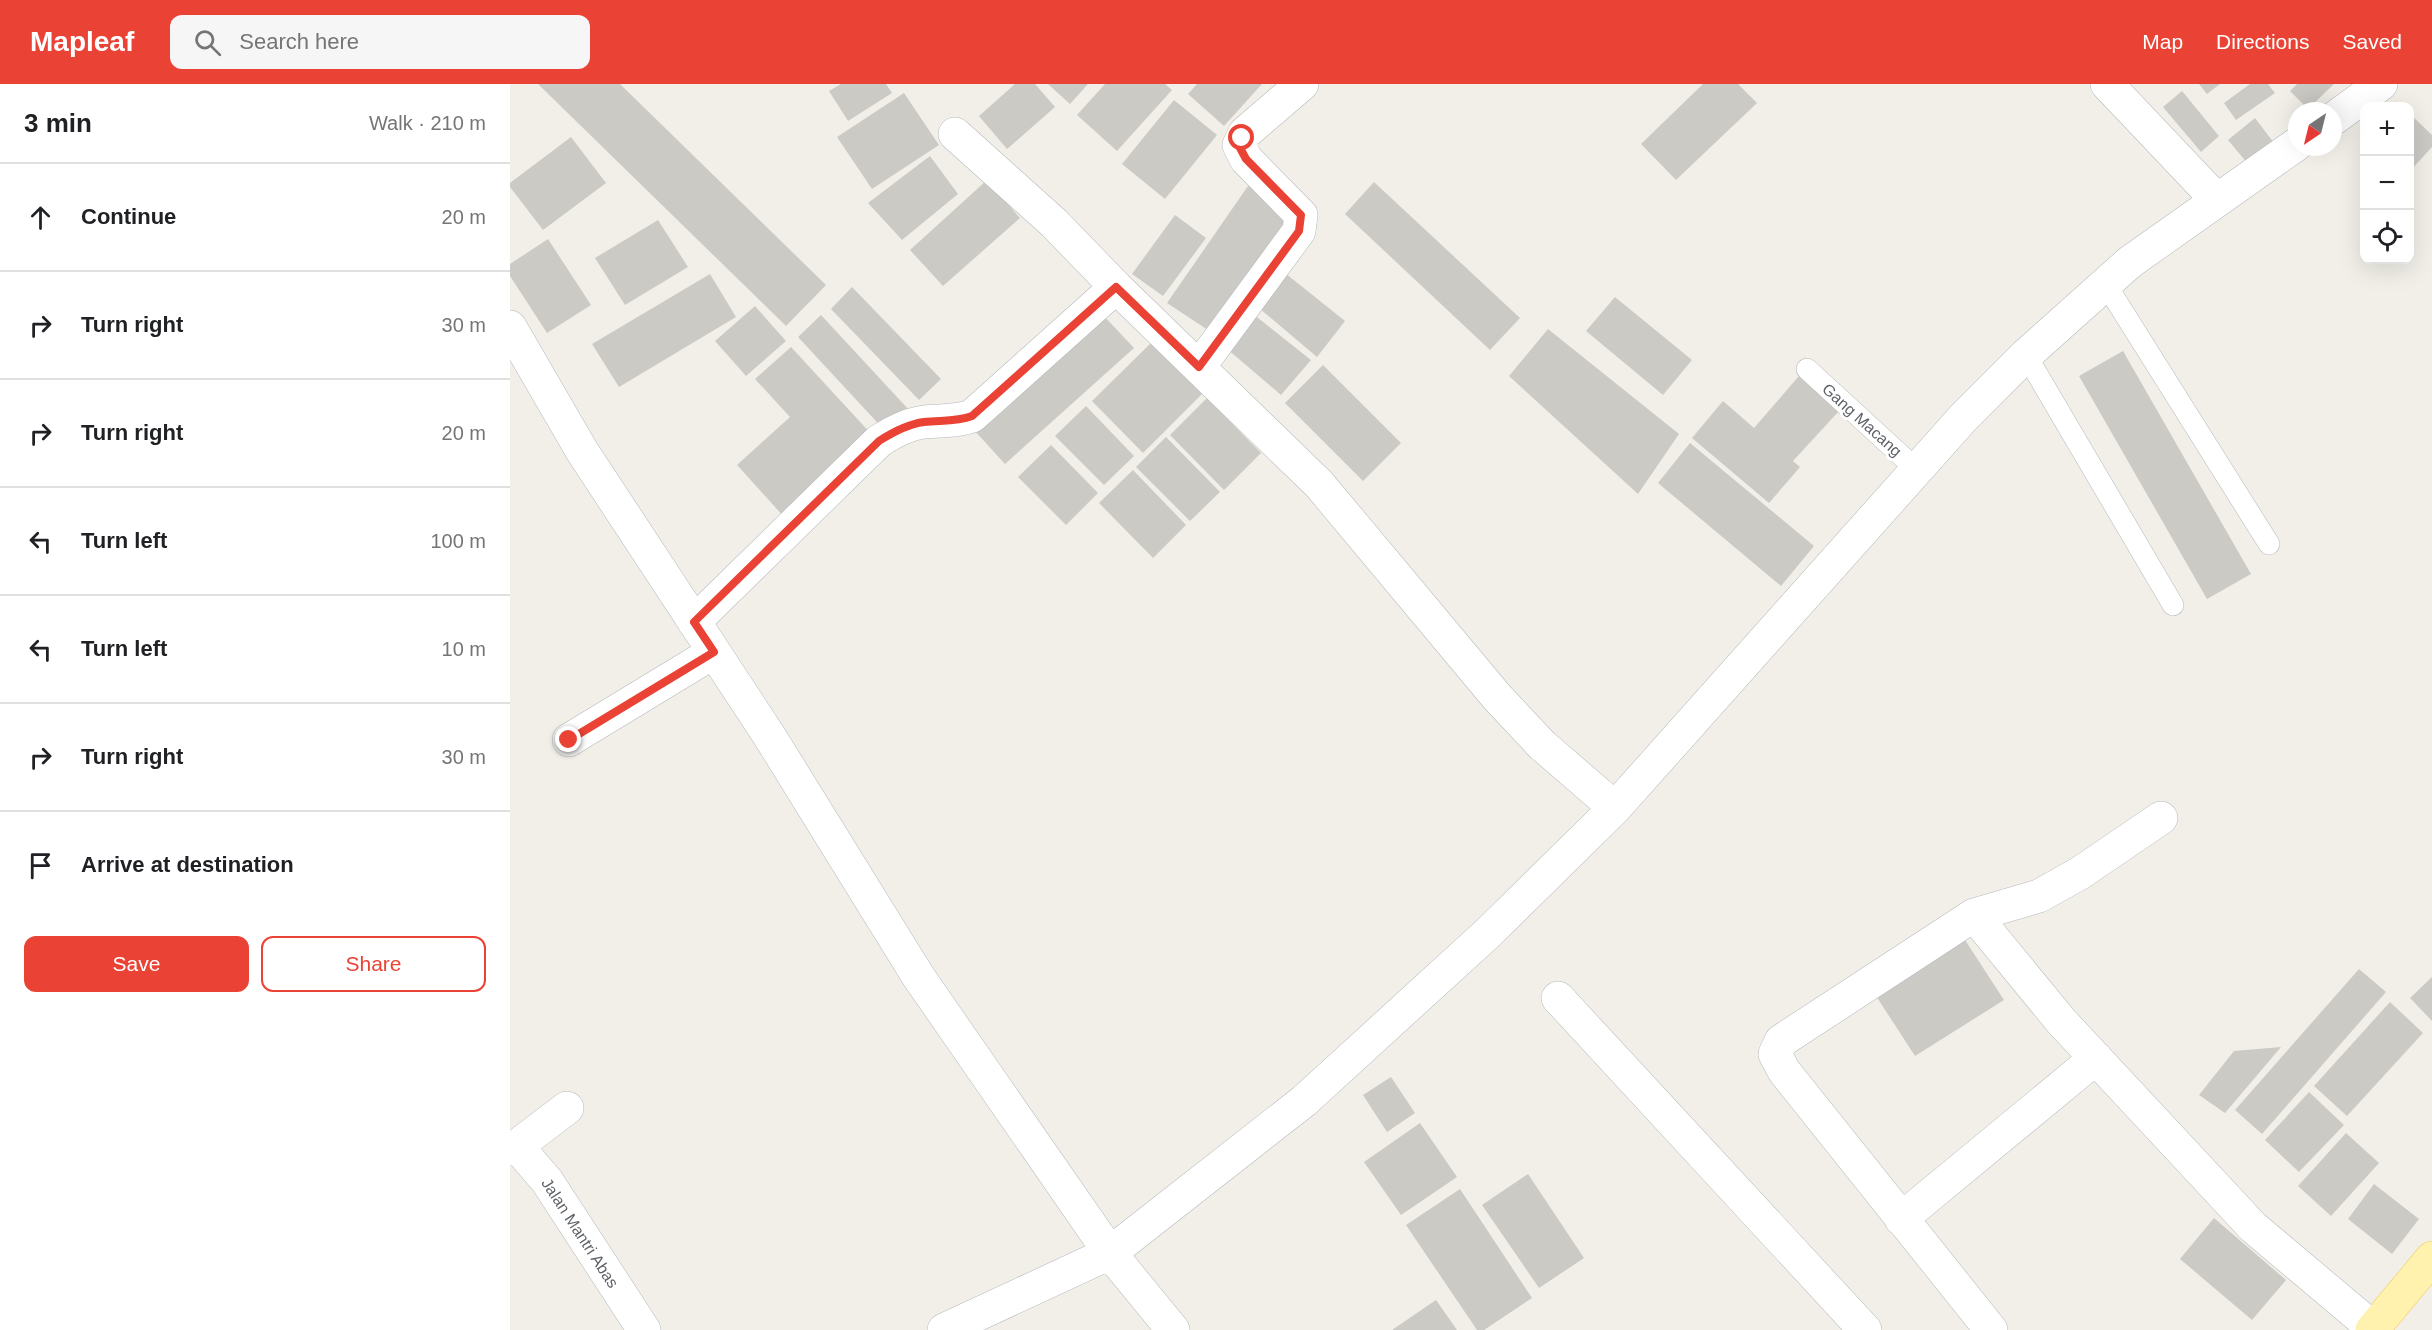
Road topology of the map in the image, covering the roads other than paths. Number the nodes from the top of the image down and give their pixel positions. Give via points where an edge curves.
1 (1302, 84) edge
2 (2107, 84) edge
3 (2381, 84) edge
4 (2342, 112) edge
5 (955, 134) dead end
6 (2288, 150) edge
7 (2217, 200) junction
8 (2105, 283) junction
9 (1116, 287) junction
10 (510, 327) edge
11 (2026, 355) junction
12 (1199, 367) junction
13 (1807, 369) dead end
14 (1917, 470) junction
15 (2269, 544) dead end
16 (2173, 605) dead end
17 (694, 622) junction
18 (714, 652) junction
19 (569, 740) dead end
20 (1615, 808) junction
21 (2161, 818) dead end
22 (1974, 915) junction
23 (1558, 998) dead end
24 (2096, 1058) junction
25 (567, 1107) dead end
26 (514, 1147) edge
27 (1901, 1219) junction
28 (1110, 1253) junction
29 (2432, 1258) edge
30 (2432, 1275) edge
31 (2377, 1329) edge
32 (644, 1330) edge
33 (944, 1330) edge
34 (1173, 1330) edge
35 (1865, 1330) edge
36 (1991, 1330) edge

1 - 12 street via 1245,133 1239,146 1246,159 1301,215 1299,231
2 - 7 street
3 - 4 street
5 - 9 street via 1054,223
6 - 7 street
7 - 8 street
8 - 11 street
8 - 15 lane
9 - 12 street
9 - 17 street via 972,416 916,423 879,441
10 - 17 street via 582,451
11 - 14 street
11 - 16 lane
12 - 20 street via 1319,484 1519,721
13 - 14 lane, Gang Macang
14 - 20 street
17 - 18 street
18 - 19 street
18 - 28 street via 918,976
20 - 28 street via 1488,933 1304,1101
21 - 22 street via 2080,873 2038,896
22 - 24 street
22 - 27 street via 1781,1041 1775,1054 1784,1071
23 - 35 street
24 - 27 street
24 - 31 street via 2253,1227
25 - 26 street
26 - 32 street, Jalan Mantri Abas via 547,1181
27 - 36 street
28 - 33 street
28 - 34 street
29 - 31 main road
30 - 31 main road

